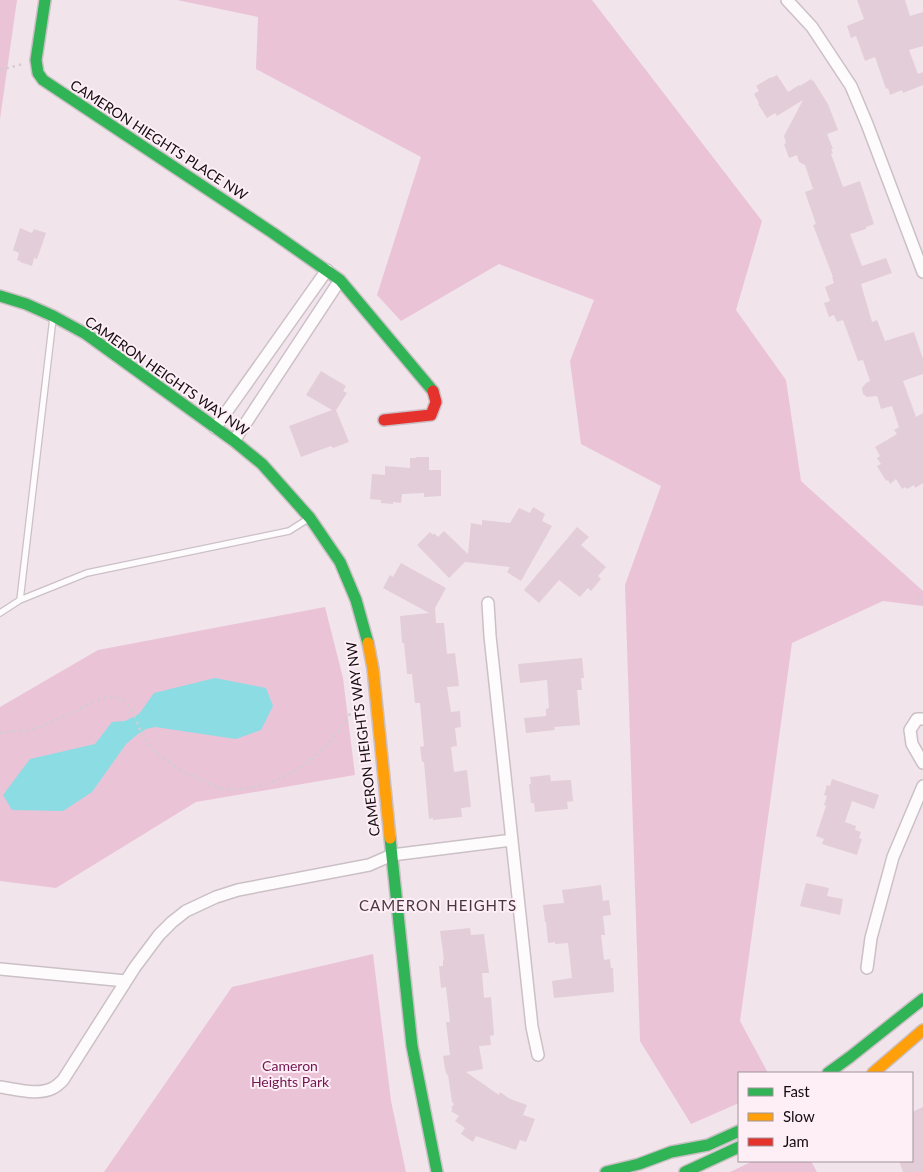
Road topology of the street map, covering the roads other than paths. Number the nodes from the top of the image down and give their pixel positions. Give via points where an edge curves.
1 (45, 0) edge
2 (787, 0) edge
3 (327, 270) junction
4 (923, 272) edge
5 (340, 280) junction
6 (0, 296) edge
7 (53, 316) junction
8 (384, 420) dead end
9 (215, 428) junction
10 (234, 441) junction
11 (310, 518) junction
12 (20, 600) junction
13 (488, 603) dead end
14 (0, 613) edge
15 (923, 719) edge
16 (923, 763) edge
17 (923, 786) edge
18 (512, 840) junction
19 (392, 855) junction
20 (867, 968) dead end
21 (0, 969) edge
22 (126, 981) junction
23 (923, 999) edge
24 (923, 1030) edge
25 (538, 1055) dead end
26 (829, 1072) edge
27 (874, 1072) edge
28 (0, 1087) edge
29 (738, 1131) edge
30 (738, 1147) edge
31 (640, 1168) edge
32 (613, 1171) edge
33 (437, 1172) edge
34 (684, 1172) edge

1 - 3 street, CAMERON HIEGHTS PLACE NW via 36,60 43,80
2 - 4 street via 812,27 851,86
3 - 5 street, CAMERON HIEGHTS PLACE NW
3 - 9 street
5 - 8 street, CAMERON HIEGHTS PLACE NW via 433,391 436,402 431,415
5 - 10 street
6 - 7 street, CAMERON HEIGHTS WAY NW
7 - 9 street, CAMERON HEIGHTS WAY NW via 86,334
7 - 12 lane
9 - 10 street, CAMERON HEIGHTS WAY NW
10 - 11 street, CAMERON HEIGHTS WAY NW via 262,464
11 - 12 lane via 289,531 87,573
11 - 19 street, CAMERON HEIGHTS WAY NW via 340,562 367,638
12 - 14 lane
13 - 18 street
15 - 16 street via 917,719 910,730 912,744
17 - 20 street via 893,857 871,938
18 - 19 street
18 - 25 street via 532,1027
19 - 22 street via 369,865 238,890 200,904 186,911 159,935
19 - 33 street, CAMERON HEIGHTS WAY NW via 412,1046
21 - 22 street
22 - 28 street via 63,1080 55,1087 37,1092
23 - 26 street
24 - 27 street
29 - 31 street via 708,1145 671,1152
30 - 34 street
31 - 32 street

